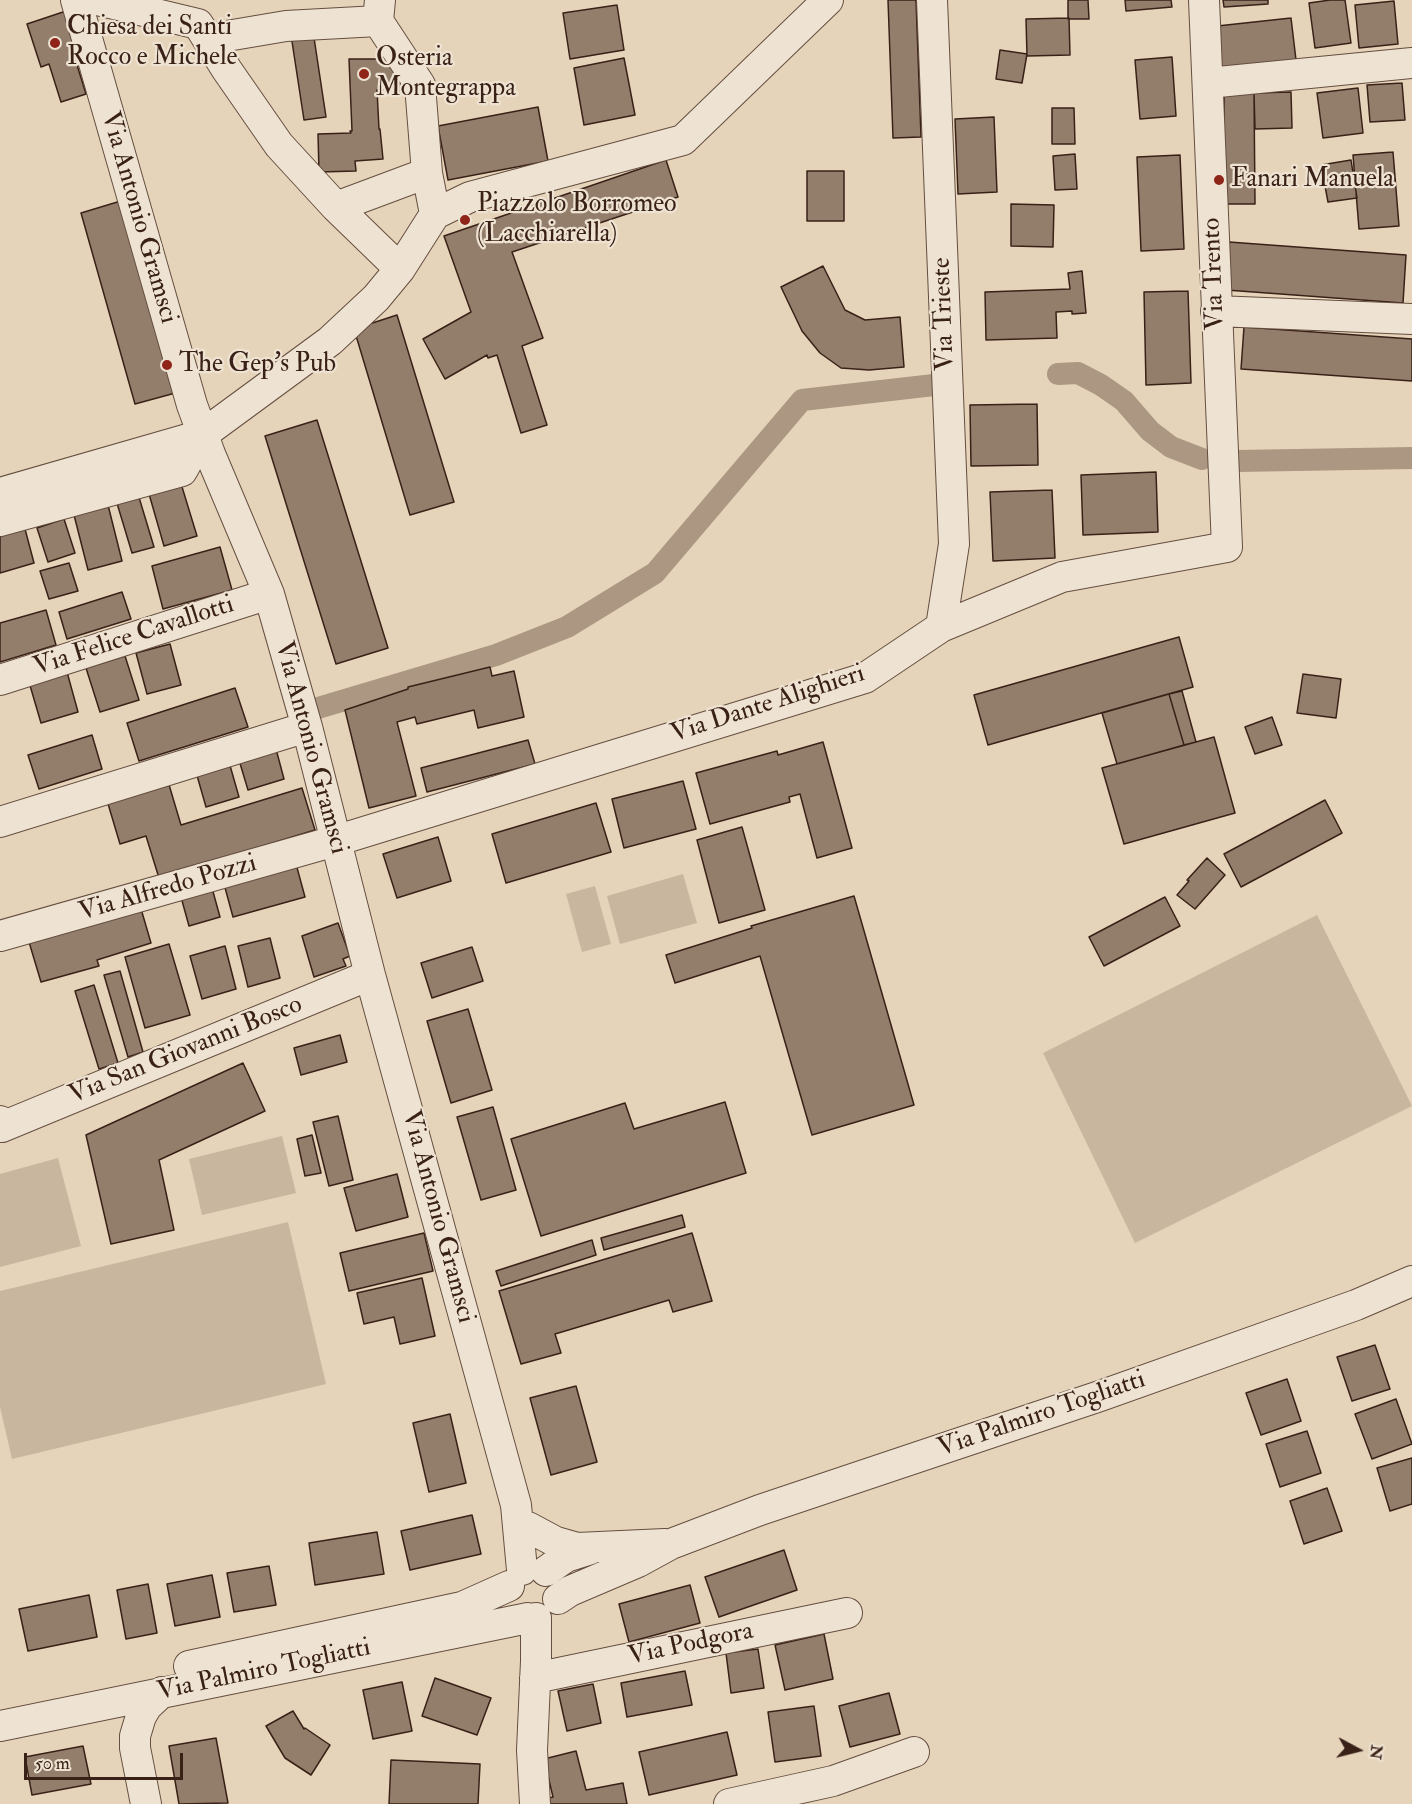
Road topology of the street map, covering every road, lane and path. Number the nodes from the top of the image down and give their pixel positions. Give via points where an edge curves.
1 (76, 0) edge
2 (97, 0) edge
3 (828, 0) edge
4 (932, 0) edge
5 (1204, 0) edge
6 (379, 10) edge
7 (208, 39) junction
8 (1412, 63) edge
9 (1208, 83) junction
10 (427, 173) junction
11 (336, 207) junction
12 (435, 214) junction
13 (400, 268) junction
14 (1216, 311) junction
15 (1412, 319) edge
16 (202, 435) junction
17 (0, 494) edge
18 (0, 521) edge
19 (1227, 547) joint
20 (268, 594) junction
21 (941, 627) junction
22 (0, 681) edge
23 (306, 727) junction
24 (0, 822) edge
25 (335, 841) junction
26 (0, 936) edge
27 (370, 975) junction
28 (1, 1124) edge
29 (1412, 1281) edge
30 (522, 1516) junction
31 (671, 1544) junction
32 (591, 1549) junction
33 (529, 1574) junction
34 (540, 1612) junction
35 (847, 1613) dead end
36 (535, 1678) junction
37 (162, 1692) junction
38 (0, 1707) edge
39 (79, 1709) junction
40 (0, 1726) edge
41 (135, 1748) junction
42 (914, 1752) dead end
43 (836, 1792) edge
44 (146, 1804) edge
45 (535, 1804) edge
46 (729, 1804) edge

1 - 16 street, Via Antonio Gramsci
2 - 7 street via 198,24
3 - 12 street via 683,140 470,197
4 - 21 street, Via Trieste via 954,544
5 - 9 street, Via Trento
6 - 7 street
6 - 10 street via 420,85
7 - 11 street via 279,145
8 - 9 street
9 - 14 street, Via Trento
10 - 11 street
10 - 12 street
11 - 13 street
12 - 13 street
13 - 16 street via 376,298 330,341
14 - 15 street
14 - 19 street, Via Trento
16 - 17 street
16 - 18 street via 182,471
16 - 20 street, Via Antonio Gramsci
19 - 21 street, Via Dante Alighieri via 1062,577
20 - 22 street, Via Felice Cavallotti
20 - 23 street, Via Antonio Gramsci
21 - 25 street, Via Dante Alighieri via 865,678
23 - 24 street
23 - 25 street, Via Antonio Gramsci
25 - 26 street, Via Alfredo Pozzi
25 - 27 street, Via Antonio Gramsci
27 - 28 street, Via San Giovanni Bosco
27 - 30 street, Via Antonio Gramsci
29 - 31 street, Via Palmiro Togliatti via 1356,1305 1111,1392 760,1510
30 - 32 street, Via Palmiro Togliatti via 556,1542
30 - 33 street, Via Antonio Gramsci via 540,1555
31 - 32 street, Via Palmiro Togliatti
31 - 34 street, Via Palmiro Togliatti via 579,1587
32 - 33 street, Via Palmiro Togliatti
33 - 34 street via 556,1583
33 - 34 street via 509,1600 516,1612
33 - 38 street, Via Palmiro Togliatti via 462,1607
34 - 36 street
34 - 37 street, Via Palmiro Togliatti
35 - 36 street, Via Podgora
36 - 45 street
37 - 39 street, Via Palmiro Togliatti
37 - 41 street via 141,1716
39 - 40 street, Via Palmiro Togliatti
39 - 41 street via 115,1720
41 - 44 street
42 - 43 street
43 - 46 street

